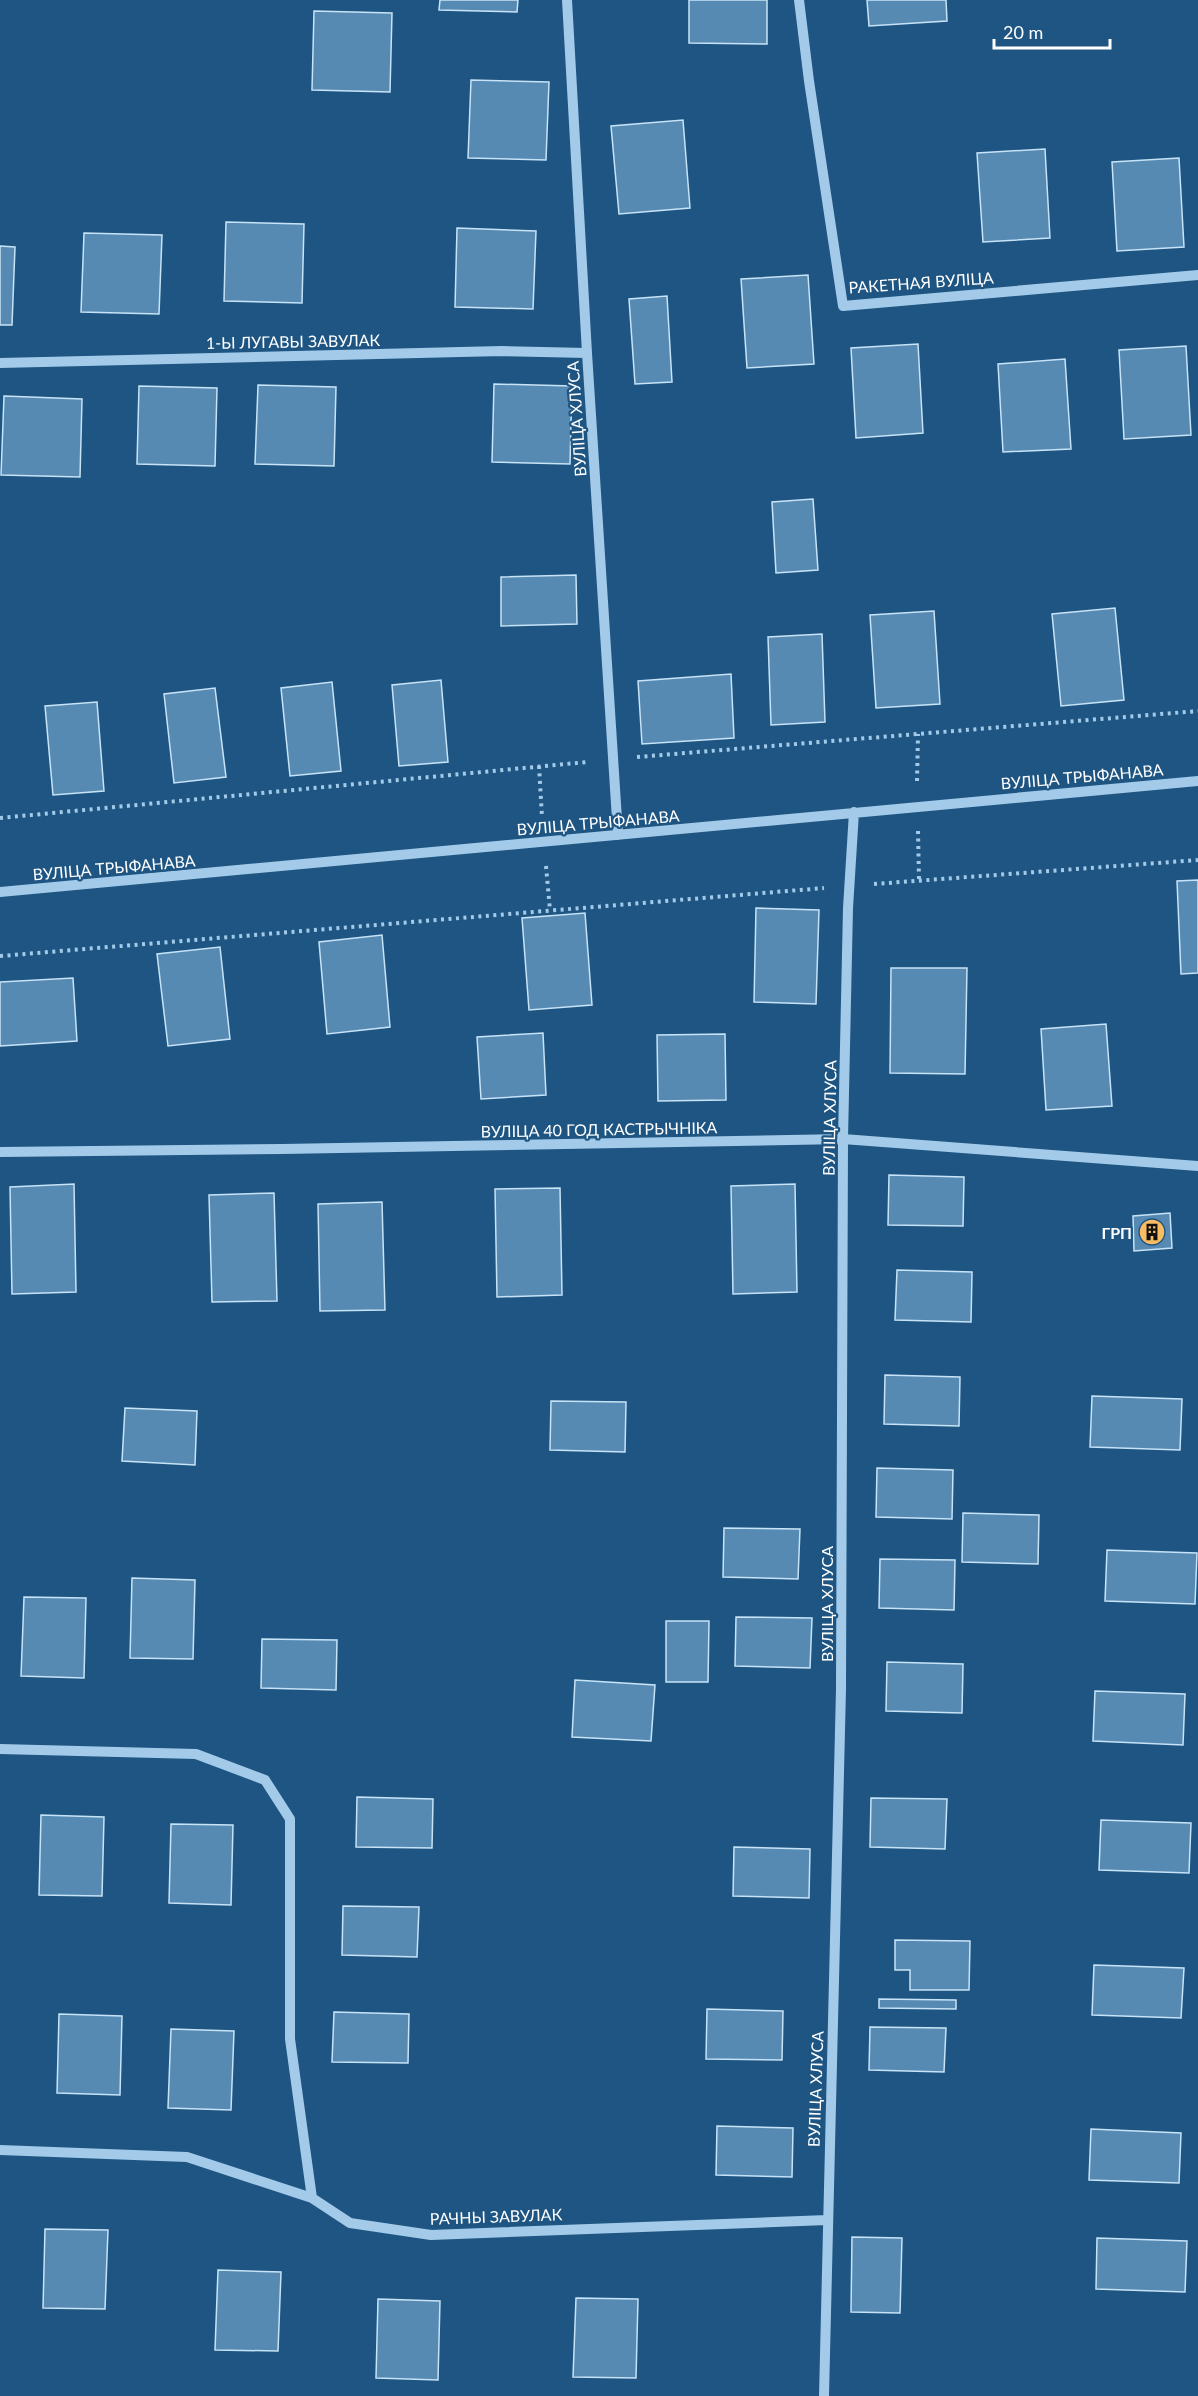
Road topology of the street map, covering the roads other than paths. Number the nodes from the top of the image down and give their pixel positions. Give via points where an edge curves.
1 (567, 0) edge
2 (799, 0) edge
3 (1198, 274) edge
4 (587, 353) junction
5 (0, 363) edge
6 (1198, 781) edge
7 (854, 812) junction
8 (618, 836) junction
9 (0, 892) edge
10 (843, 1139) junction
11 (0, 1152) edge
12 (1198, 1166) edge
13 (0, 1749) edge
14 (0, 2150) edge
15 (312, 2198) junction
16 (827, 2220) junction
17 (824, 2396) edge

1 - 4 street, ВУЛІЦА ХЛУСА
2 - 3 street, РАКЕТНАЯ ВУЛІЦА via 843,306
4 - 5 street, 1-Ы ЛУГАВЫ ЗАВУЛАК via 502,351
4 - 8 street, ВУЛІЦА ХЛУСА
6 - 7 street, ВУЛІЦА ТРЫФАНАВА
7 - 8 street, ВУЛІЦА ТРЫФАНАВА
7 - 10 street, ВУЛІЦА ХЛУСА
8 - 9 street, ВУЛІЦА ТРЫФАНАВА
10 - 11 street, ВУЛІЦА 40 ГОД КАСТРЫЧНІКА
10 - 12 street, ВУЛІЦА 40 ГОД КАСТРЫЧНІКА
10 - 16 street, ВУЛІЦА ХЛУСА via 841,1689
13 - 15 street via 196,1754 265,1780 290,1819 290,2039
14 - 15 street, РАЧНЫ ЗАВУЛАК via 187,2157
15 - 16 street, РАЧНЫ ЗАВУЛАК via 350,2223 431,2235
16 - 17 street, ВУЛІЦА ХЛУСА

